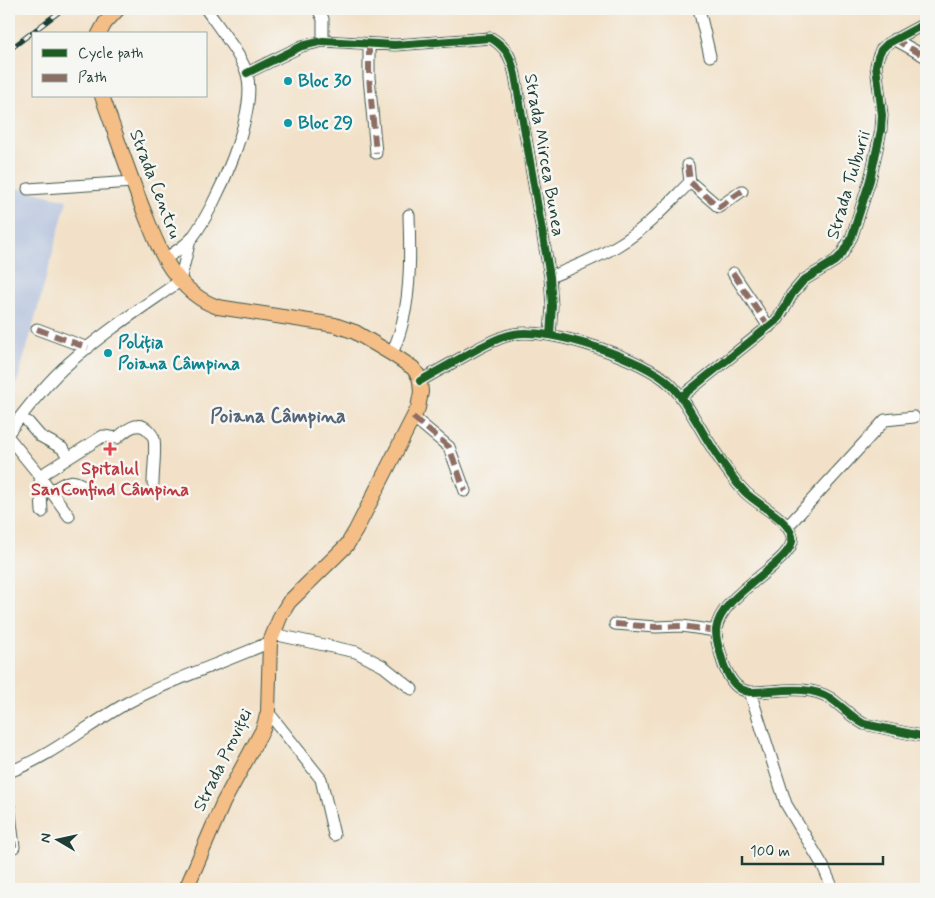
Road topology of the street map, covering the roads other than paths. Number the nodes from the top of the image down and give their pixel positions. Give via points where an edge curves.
1 (206, 9) edge
2 (318, 9) edge
3 (699, 9) edge
4 (112, 11) edge
5 (926, 23) edge
6 (100, 32) edge
7 (894, 39) junction
8 (323, 41) junction
9 (369, 44) junction
10 (710, 56) dead end
11 (926, 57) edge
12 (246, 72) junction
13 (103, 98) edge
14 (376, 153) dead end
15 (688, 165) dead end
16 (133, 182) junction
17 (690, 182) junction
18 (28, 189) dead end
19 (742, 191) dead end
20 (409, 215) dead end
21 (190, 240) junction
22 (165, 259) junction
23 (734, 273) dead end
24 (550, 277) junction
25 (180, 281) junction
26 (769, 327) junction
27 (37, 329) dead end
28 (550, 334) junction
29 (88, 348) junction
30 (392, 354) junction
31 (420, 381) junction
32 (681, 397) junction
33 (413, 417) junction
34 (914, 417) dead end
35 (28, 422) dead end
36 (9, 432) edge
37 (9, 438) edge
38 (69, 457) junction
39 (40, 476) junction
40 (153, 483) dead end
41 (85, 487) dead end
42 (51, 491) junction
43 (465, 491) dead end
44 (42, 512) dead end
45 (69, 516) dead end
46 (787, 527) junction
47 (615, 624) dead end
48 (716, 631) junction
49 (272, 638) junction
50 (412, 689) dead end
51 (750, 692) junction
52 (268, 712) junction
53 (926, 737) edge
54 (9, 772) edge
55 (9, 806) edge
56 (334, 835) dead end
57 (14, 846) dead end
58 (186, 889) edge
59 (833, 889) edge

1 - 12 street, Strada Centru
2 - 8 street via 323,19
3 - 10 street
4 - 6 main road
5 - 7 street, Strada Tulburii
7 - 11 street
7 - 26 street, Strada Tulburii via 878,57 881,130 870,180 847,246 835,261 804,280
8 - 9 street, Strada Mircea Bunea
8 - 12 street via 302,46
9 - 14 street
9 - 24 street, Strada Mircea Bunea via 404,45 491,38 502,45 515,75
12 - 21 street, Strada Centru via 248,102 239,137 214,202
13 - 16 main road, Strada Centru
15 - 17 street
16 - 18 street
16 - 22 main road, Strada Centru
17 - 19 street via 719,207
17 - 24 street via 651,221 620,245
20 - 30 street via 406,305
21 - 22 street
21 - 25 street
22 - 25 main road, Strada Centru
23 - 26 street
24 - 28 street, Strada Mircea Bunea
25 - 29 street
25 - 30 main road, Strada Centru via 207,304 345,328
26 - 32 street, Strada Tulburii
27 - 29 street
28 - 31 street via 527,332 501,337
28 - 32 street via 618,355 642,366 670,384
29 - 36 street via 68,364
30 - 31 main road, Strada Centru via 413,368
31 - 33 main road via 420,400
32 - 46 street via 732,477
33 - 43 street via 449,447
33 - 49 main road via 347,545 289,602
34 - 46 street via 885,420
35 - 38 street via 40,436 62,448
37 - 39 street
38 - 39 street
38 - 40 street via 103,436 117,438 137,425 144,426 154,440
39 - 42 street
39 - 44 street
41 - 42 street via 70,480
42 - 45 street
46 - 48 street via 792,537 786,554 733,599 720,618
47 - 48 street via 682,626
48 - 51 street via 724,668 736,686
49 - 50 street via 356,652 383,666
49 - 52 main road, Strada Proviței
49 - 54 street via 128,702 41,757
51 - 53 street via 813,691 830,698 864,724
51 - 59 street via 786,804
52 - 56 street via 321,779
52 - 58 main road, Strada Proviței via 263,729 223,803
55 - 57 street

